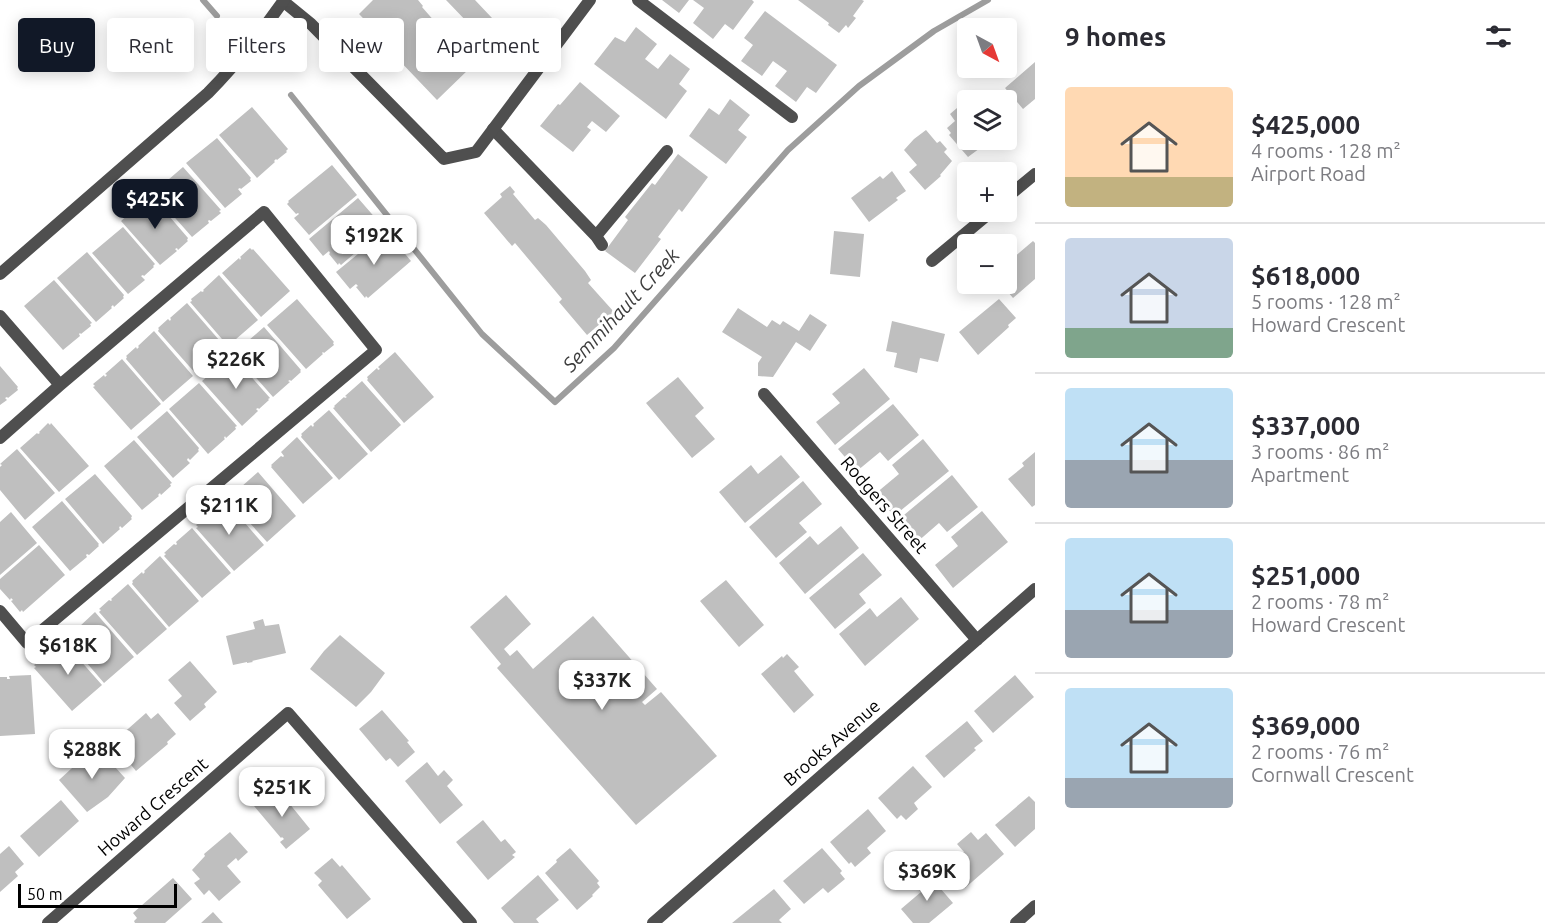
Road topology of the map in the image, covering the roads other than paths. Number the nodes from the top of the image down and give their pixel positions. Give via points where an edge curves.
1 (590, 0) edge
2 (638, 0) edge
3 (284, 1) edge
4 (792, 117) dead end
5 (493, 129) junction
6 (667, 151) dead end
7 (1035, 174) edge
8 (1017, 189) edge
9 (979, 222) edge
10 (932, 261) dead end
11 (0, 274) edge
12 (0, 316) edge
13 (60, 385) junction
14 (764, 394) dead end
15 (0, 438) edge
16 (1035, 590) edge
17 (0, 611) edge
18 (977, 640) junction
19 (1035, 906) edge
20 (48, 923) edge
21 (471, 923) edge
22 (652, 923) edge
23 (1016, 923) edge

1 - 5 street
2 - 4 street
3 - 5 street via 444,159 476,152
3 - 11 street via 232,69 208,93
5 - 6 street via 599,241
7 - 8 street
9 - 10 street
12 - 13 street
13 - 15 street
13 - 17 street via 264,212 376,350 27,643
14 - 18 street, Rodgers Street
16 - 18 street, Brooks Avenue
18 - 22 street, Brooks Avenue
19 - 23 street
20 - 21 street, Howard Crescent via 288,713

